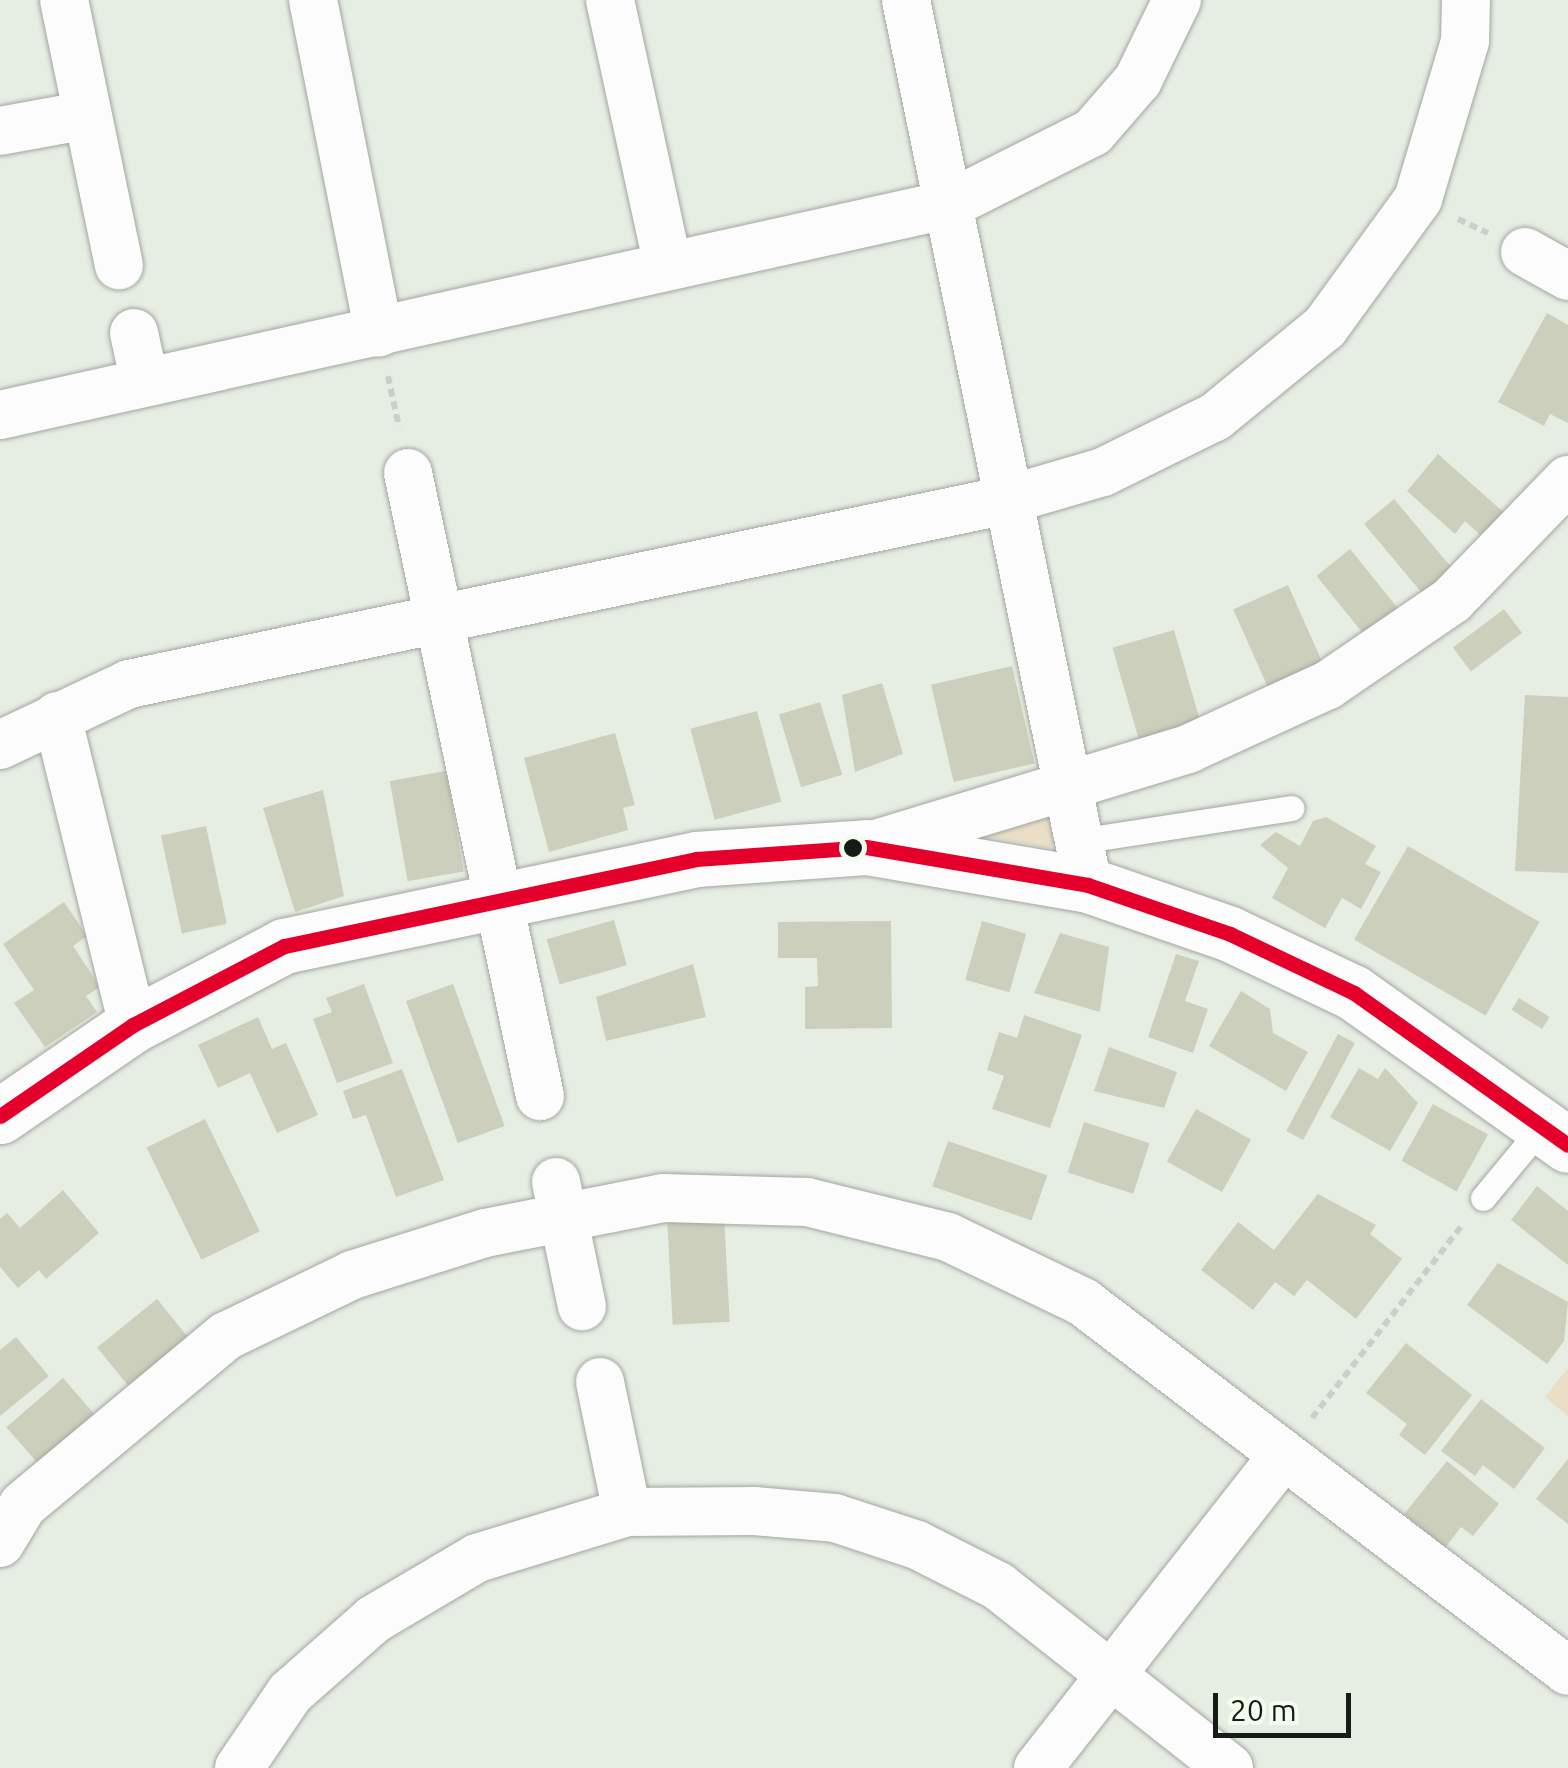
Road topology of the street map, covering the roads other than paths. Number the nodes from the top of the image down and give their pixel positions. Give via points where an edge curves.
1 (64, 0) edge
2 (313, 0) edge
3 (610, 0) edge
4 (906, 0) edge
5 (1177, 0) edge
6 (1466, 0) edge
7 (87, 115) junction
8 (0, 132) edge
9 (950, 204) junction
10 (1524, 252) road end
11 (667, 262) junction
12 (120, 265) dead end
13 (1568, 276) edge
14 (134, 333) dead end
15 (380, 333) junction
16 (144, 379) junction
17 (0, 414) edge
18 (408, 473) road end
19 (1568, 480) edge
20 (1007, 500) junction
21 (438, 617) junction
22 (57, 716) junction
23 (0, 745) edge
24 (1068, 786) junction
25 (1291, 808) dead end
26 (866, 847) junction
27 (1083, 863) junction
28 (499, 899) junction
29 (133, 1025) junction
30 (540, 1096) dead end
31 (0, 1116) edge
32 (1554, 1137) edge
33 (1483, 1198) road end
34 (560, 1200) junction
35 (582, 1306) dead end
36 (600, 1382) dead end
37 (1283, 1456) junction
38 (627, 1512) junction
39 (8, 1515) edge
40 (1108, 1671) junction
41 (1568, 1671) edge
42 (239, 1768) edge
43 (1038, 1768) edge
44 (1229, 1768) edge

1 - 7 street
2 - 15 street
3 - 11 street
4 - 9 street
5 - 9 street via 1138,80 1093,132
6 - 20 street via 1465,41 1418,199 1324,327 1215,417 1103,472
7 - 8 street
7 - 12 street
9 - 11 street
9 - 20 street
10 - 13 street
11 - 15 street
14 - 16 street
15 - 16 street
16 - 17 street
18 - 21 street
19 - 24 street via 1452,600 1328,684 1188,749
20 - 21 street
20 - 24 street
21 - 22 street via 128,684
21 - 28 street
22 - 23 street
22 - 29 street
24 - 26 street
24 - 27 street
25 - 27 lane
26 - 27 street
26 - 28 street via 696,860
27 - 32 street via 1354,992 1460,1060
28 - 29 street via 284,946
28 - 30 street
29 - 31 street
32 - 33 lane
34 - 35 street
34 - 37 street via 808,1202 948,1238 1083,1302
34 - 39 street via 352,1275 226,1336
36 - 38 street
37 - 40 street
37 - 41 street
38 - 40 street via 835,1518 901,1539 998,1586
38 - 42 street via 477,1558 374,1619 290,1693
40 - 43 street
40 - 44 street

